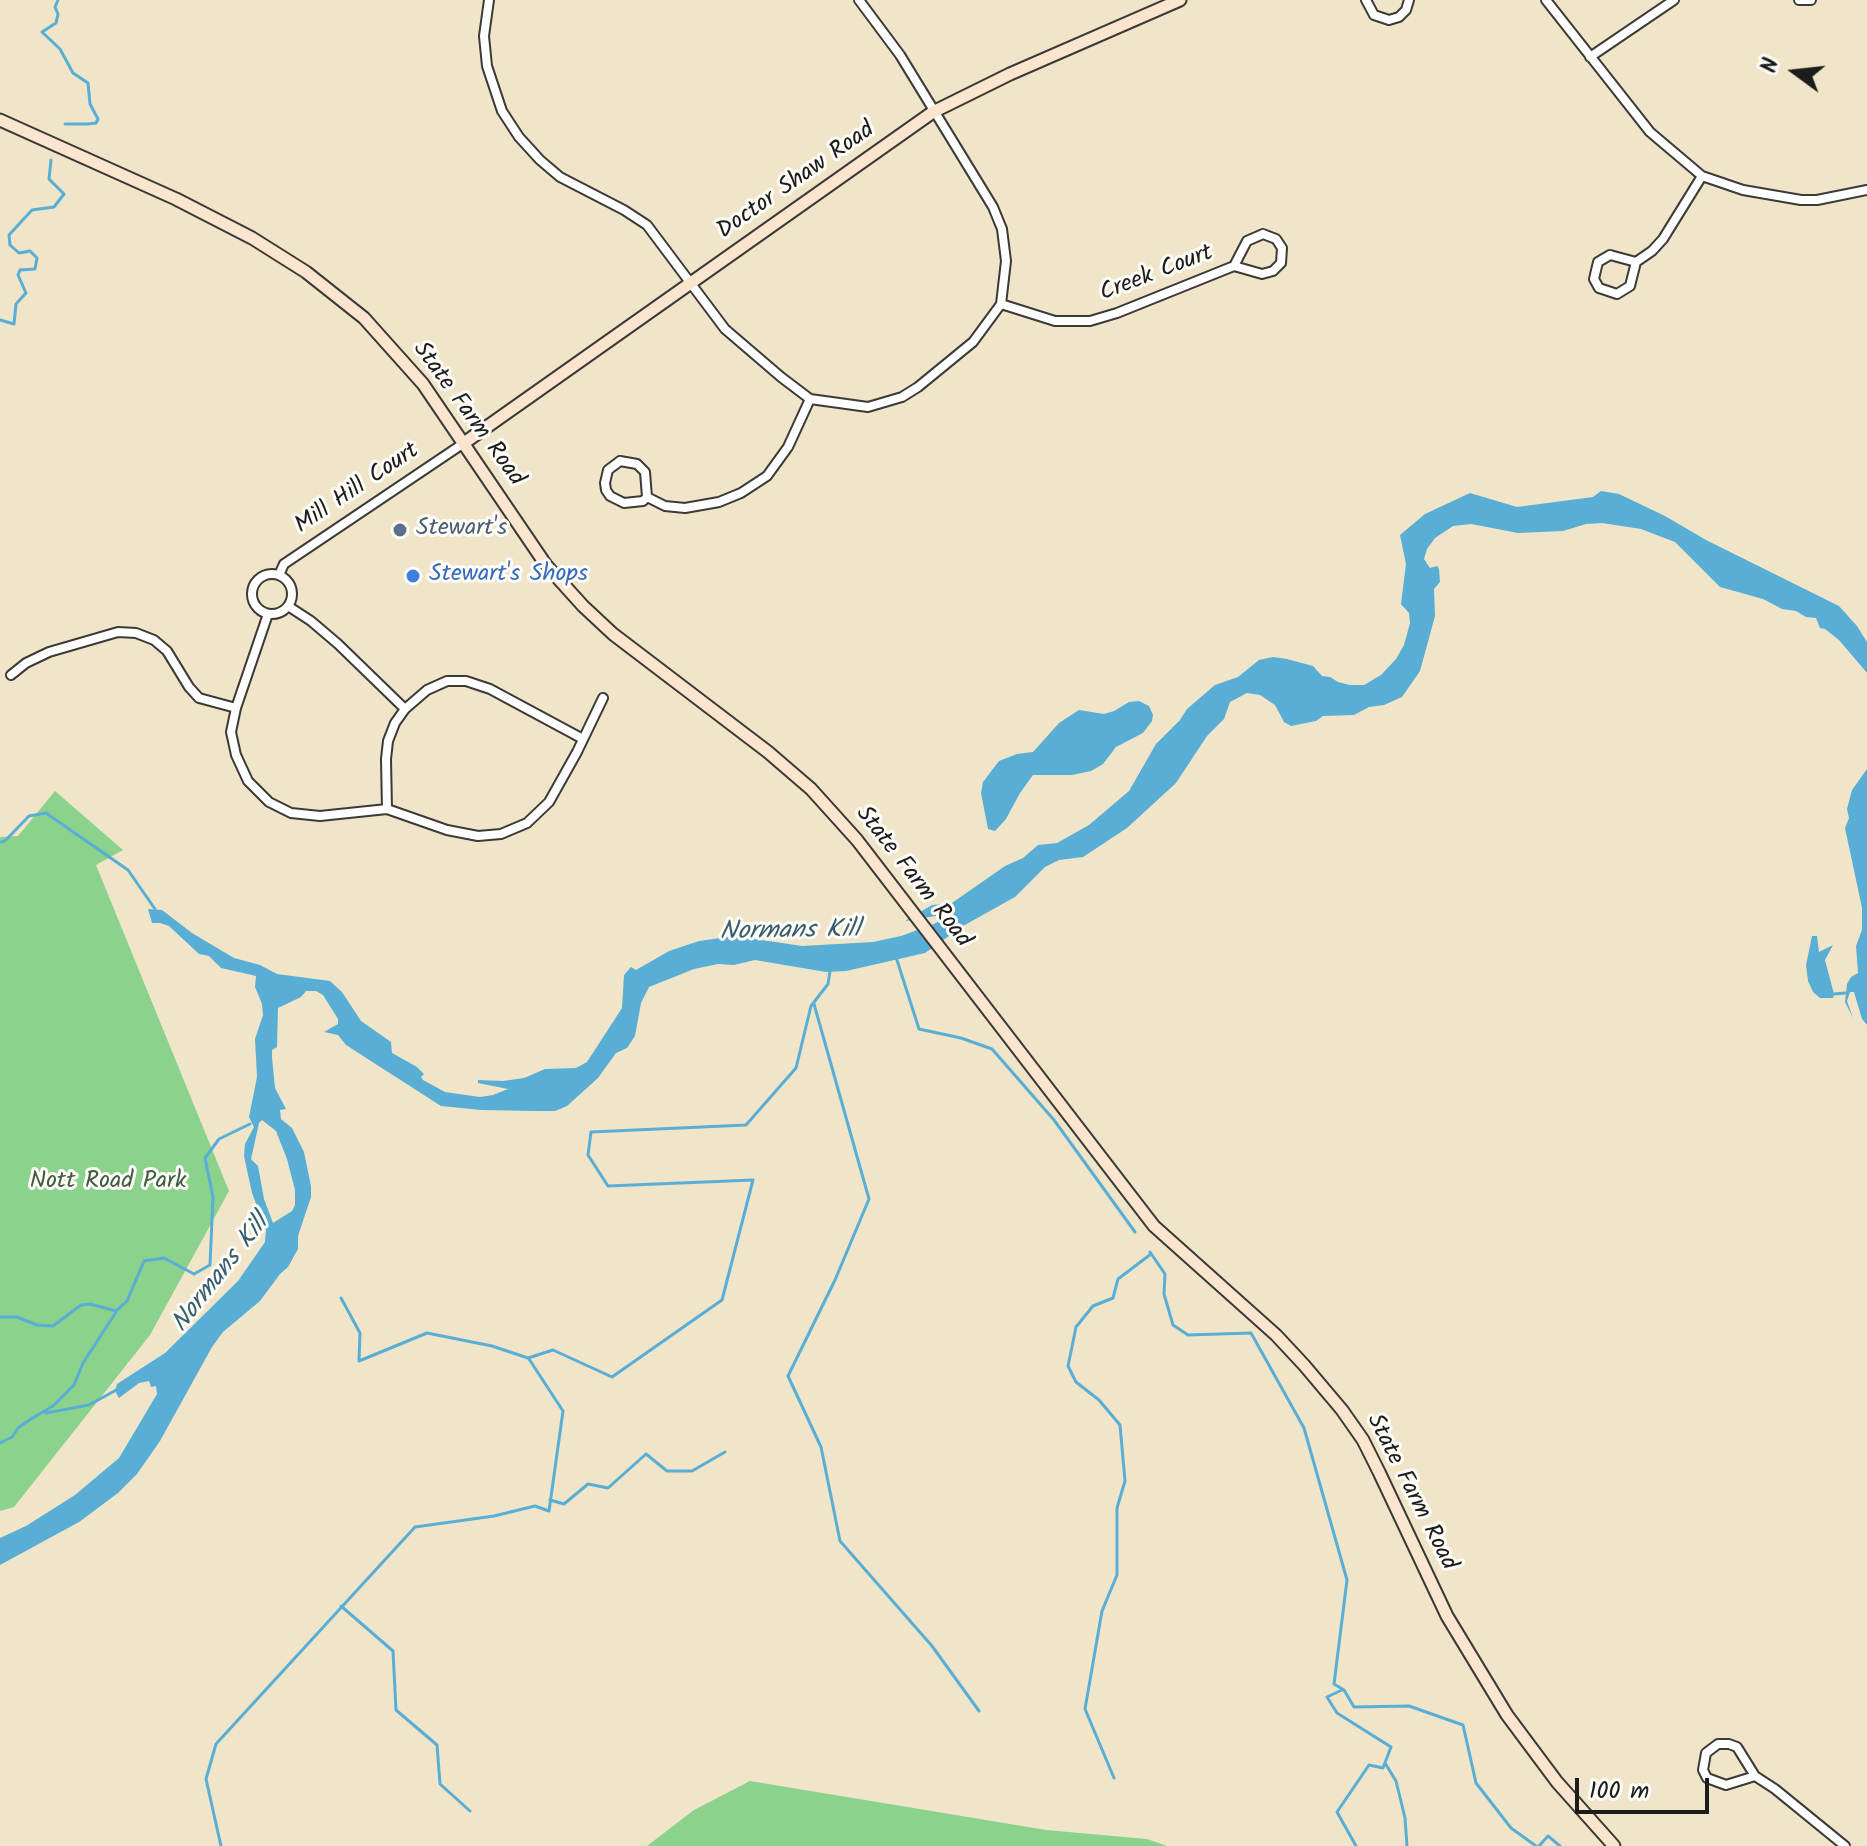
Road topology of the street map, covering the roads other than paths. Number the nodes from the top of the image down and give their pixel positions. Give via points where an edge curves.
1 (489, 0) edge
2 (859, 0) edge
3 (1180, 0) edge
4 (1366, 0) edge
5 (1409, 0) edge
6 (1546, 0) edge
7 (1674, 0) edge
8 (1799, 0) edge
9 (1811, 0) edge
10 (1590, 57) junction
11 (933, 112) junction
12 (0, 120) edge
13 (1702, 176) junction
14 (1867, 190) edge
15 (1636, 262) junction
16 (1234, 266) junction
17 (692, 283) junction
18 (1001, 304) junction
19 (810, 399) junction
20 (464, 443) junction
21 (647, 497) junction
22 (279, 575) junction
23 (288, 606) junction
24 (268, 614) junction
25 (11, 675) dead end
26 (603, 698) dead end
27 (236, 708) junction
28 (405, 709) junction
29 (583, 739) junction
30 (387, 809) junction
31 (1755, 1776) junction
32 (1614, 1846) edge
33 (1845, 1846) edge

1 - 17 street via 487,66 502,111 519,137 560,177 647,225
2 - 11 street
3 - 11 main road, Doctor Shaw Road
4 - 5 street via 1374,15 1389,20 1399,17
6 - 10 street
7 - 10 street
8 - 9 street
10 - 13 street via 1650,132
11 - 17 main road, Doctor Shaw Road
11 - 18 street via 1002,229 1006,261
12 - 20 main road, State Farm Road via 176,199 306,272 391,347
13 - 14 street via 1801,200
13 - 15 street via 1663,239
15 - 15 street via 1633,281 1624,292 1599,288 1594,274 1603,258
16 - 16 street, Creek Court via 1262,274 1273,271 1281,263 1282,248 1276,239 1253,236
16 - 18 street, Creek Court via 1090,321 1055,321
17 - 19 street via 725,329
17 - 20 main road, Doctor Shaw Road
18 - 19 street via 973,342 902,397 868,407
19 - 21 street via 788,447 767,476 741,493 685,508
20 - 22 street, Mill Hill Court via 284,564
20 - 32 main road, State Farm Road via 546,565 583,606 811,789 857,840 1154,1226 1276,1335 1342,1410 1363,1440 1447,1616 1507,1715
21 - 21 street via 645,472 637,464 620,461 608,470 610,496 629,503
22 - 23 street via 292,588
22 - 24 street, Mill Hill Court via 266,575 253,589 254,602
23 - 24 street
23 - 28 street via 338,644
24 - 27 street
25 - 27 street via 49,652 118,632 136,633 167,651 199,698
26 - 29 street
27 - 30 street via 231,732 236,755 248,781 269,802 291,813 320,816
28 - 29 street via 427,690 447,681 466,681
28 - 30 street via 388,741
29 - 30 street via 549,802 527,823 501,834 447,830
31 - 31 street via 1737,1747 1718,1744 1706,1753 1707,1778 1726,1785
31 - 33 street

